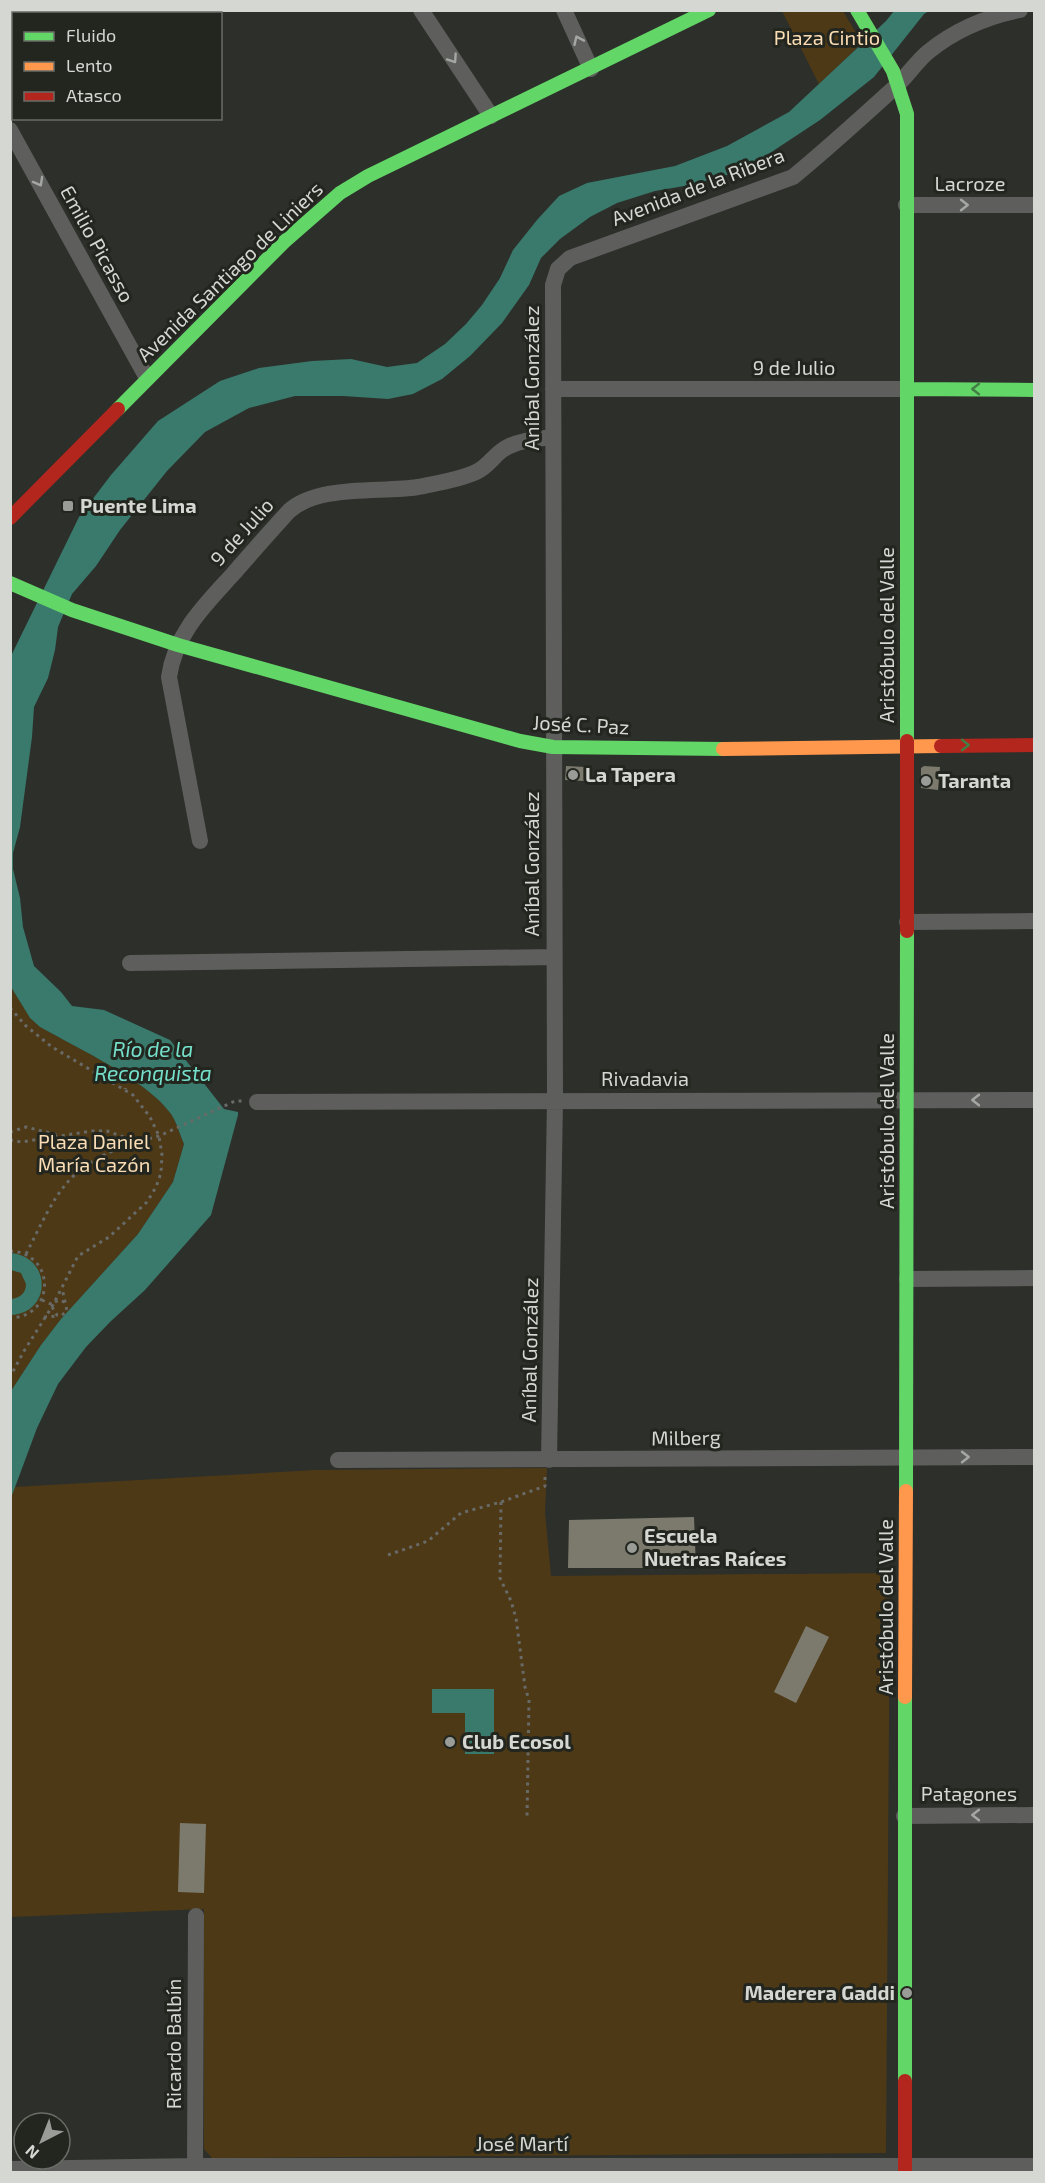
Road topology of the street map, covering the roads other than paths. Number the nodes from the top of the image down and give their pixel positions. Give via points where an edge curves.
1 (421, 10) edge
2 (564, 10) edge
3 (709, 10) edge
4 (857, 10) edge
5 (1020, 10) edge
6 (591, 69) junction
7 (896, 78) junction
8 (491, 116) junction
9 (10, 130) edge
10 (906, 205) junction
11 (1035, 205) edge
12 (558, 269) joint
13 (147, 378) junction
14 (553, 389) junction
15 (907, 389) junction
16 (1035, 390) edge
17 (553, 436) junction
18 (10, 518) edge
19 (17, 585) edge
20 (178, 645) junction
21 (1035, 745) edge
22 (907, 746) junction
23 (553, 747) junction
24 (200, 840) dead end
25 (1035, 921) edge
26 (907, 922) junction
27 (554, 957) junction
28 (130, 963) dead end
29 (907, 1099) junction
30 (555, 1100) junction
31 (1035, 1100) edge
32 (256, 1102) dead end
33 (1035, 1278) edge
34 (907, 1279) junction
35 (906, 1456) junction
36 (1035, 1456) edge
37 (338, 1460) dead end
38 (549, 1460) junction
39 (1035, 1815) edge
40 (904, 1816) junction
41 (196, 1916) dead end
42 (1035, 2166) edge
43 (10, 2169) edge
44 (195, 2169) edge
45 (548, 2169) edge
46 (905, 2169) edge

1 -> 8 street
6 -> 2 street
3 - 6 street, Avenida Santiago de Liniers
4 - 7 street, Aristóbulo del Valle
5 - 7 street, Avenida de la Ribera via 969,26
6 - 8 street, Avenida Santiago de Liniers
7 - 10 street, Aristóbulo del Valle via 907,114
7 - 12 street, Avenida de la Ribera via 793,177 570,258
8 - 13 street, Avenida Santiago de Liniers via 340,193 284,242
9 -> 13 street, Emilio Picasso
10 -> 11 street, Lacroze
10 - 15 street, Aristóbulo del Valle
12 - 14 street, Aníbal González via 553,285
13 - 18 street, Avenida Santiago de Liniers
14 - 15 street, 9 de Julio
14 - 17 street, Aníbal González
16 -> 15 street, 9 de Julio
15 - 22 street, Aristóbulo del Valle
17 - 20 street, 9 de Julio via 520,442 476,473 447,481 318,496 299,503 192,620
17 - 23 street, Aníbal González
19 - 20 street, José C. Paz via 72,610
20 - 23 street, José C. Paz
20 - 24 street, 9 de Julio via 169,677
22 -> 21 street, José C. Paz
22 - 23 street, José C. Paz
22 - 26 street, Aristóbulo del Valle
23 - 27 street, Aníbal González
25 - 26 street
26 - 29 street, Aristóbulo del Valle
27 - 28 street
27 - 30 street, Aníbal González
29 - 30 street, Rivadavia
31 -> 29 street, Rivadavia
29 - 34 street, Aristóbulo del Valle
30 - 32 street, Rivadavia
30 - 38 street, Aníbal González
33 - 34 street
34 - 35 street, Aristóbulo del Valle
35 -> 36 street, Milberg
35 - 38 street, Milberg
35 - 40 street, Aristóbulo del Valle
37 - 38 street, Milberg
39 -> 40 street, Patagones
40 - 46 street, Aristóbulo del Valle
41 - 44 street, Ricardo Balbín
42 - 46 street, José Martí
43 - 44 street, José Martí
44 - 45 street, José Martí
45 - 46 street, José Martí

